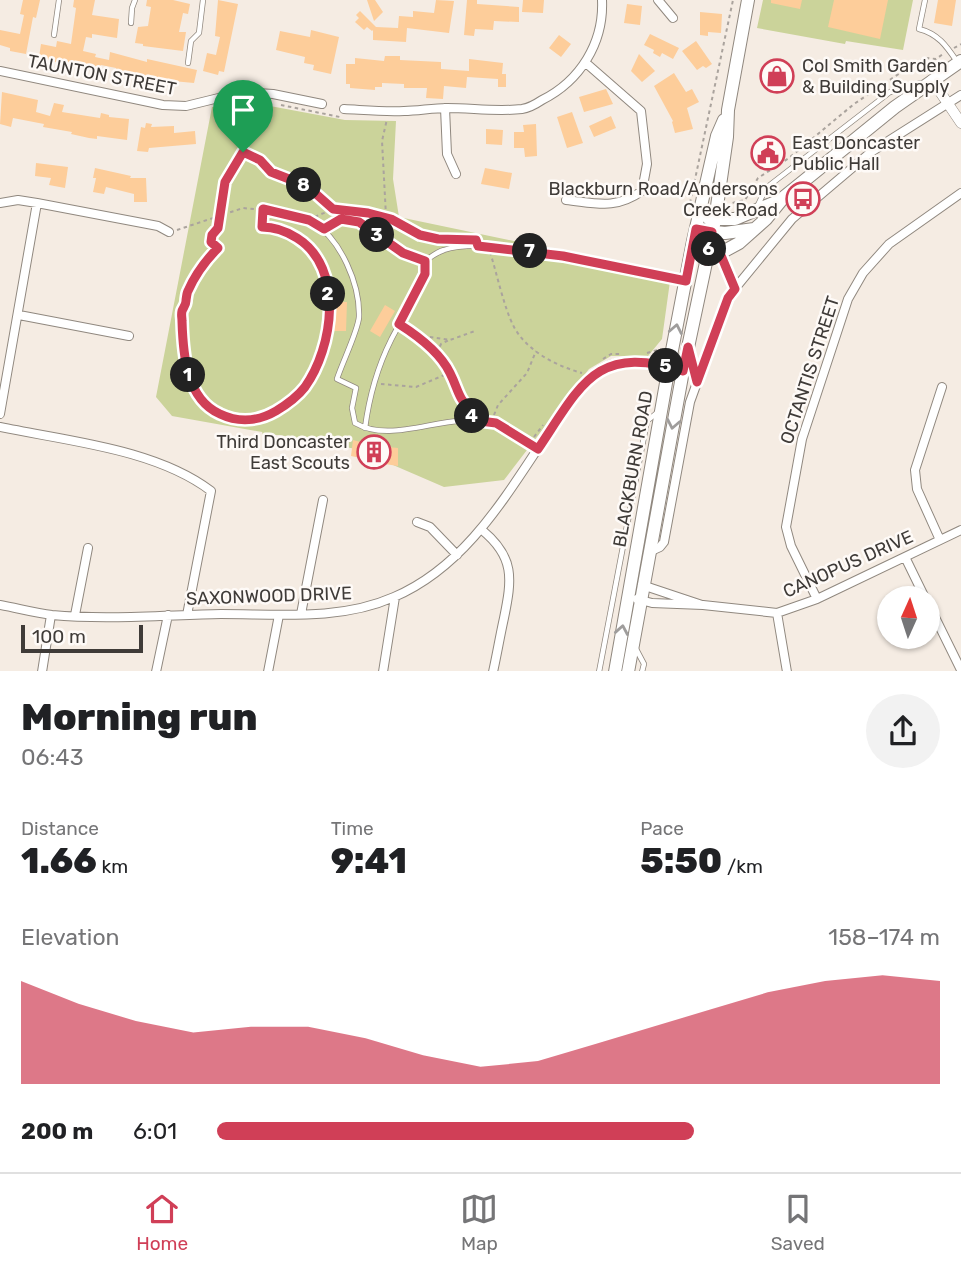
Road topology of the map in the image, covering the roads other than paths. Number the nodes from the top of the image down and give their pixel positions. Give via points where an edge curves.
1 (59, 0) edge
2 (135, 0) edge
3 (203, 0) edge
4 (602, 0) edge
5 (657, 0) edge
6 (748, 0) edge
7 (925, 0) edge
8 (673, 18) dead end
9 (131, 23) dead end
10 (54, 35) dead end
11 (959, 62) edge
12 (188, 63) dead end
13 (586, 63) junction
14 (0, 71) edge
15 (932, 80) junction
16 (961, 95) edge
17 (322, 104) dead end
18 (946, 104) junction
19 (344, 108) dead end
20 (445, 108) junction
21 (728, 110) junction
22 (961, 123) edge
23 (456, 174) dead end
24 (961, 193) edge
25 (784, 197) junction
26 (566, 200) dead end
27 (0, 203) edge
28 (37, 203) junction
29 (754, 212) junction
30 (311, 221) road end
31 (694, 224) junction
32 (714, 226) junction
33 (324, 229) junction
34 (754, 229) junction
35 (169, 232) road end
36 (425, 261) junction
37 (706, 261) junction
38 (686, 281) junction
39 (19, 315) junction
40 (129, 336) dead end
41 (688, 347) junction
42 (669, 366) junction
43 (683, 371) junction
44 (697, 382) junction
45 (942, 387) dead end
46 (661, 409) junction
47 (0, 414) edge
48 (0, 426) edge
49 (365, 428) junction
50 (538, 449) junction
51 (323, 500) dead end
52 (417, 522) dead end
53 (482, 530) junction
54 (961, 530) edge
55 (940, 540) junction
56 (88, 548) dead end
57 (649, 552) junction
58 (457, 555) junction
59 (905, 556) junction
60 (643, 585) junction
61 (919, 586) edge
62 (628, 592) junction
63 (396, 597) junction
64 (817, 599) junction
65 (641, 601) junction
66 (0, 605) edge
67 (703, 605) junction
68 (777, 613) junction
69 (301, 614) junction
70 (51, 615) junction
71 (75, 615) junction
72 (167, 615) junction
73 (187, 615) junction
74 (279, 615) junction
75 (940, 629) edge
76 (633, 643) junction
77 (622, 667) edge
78 (961, 670) edge
79 (43, 671) edge
80 (156, 671) edge
81 (268, 671) edge
82 (383, 671) edge
83 (493, 671) edge
84 (599, 671) edge
85 (642, 671) edge
86 (787, 671) edge

1 - 10 lane
2 - 9 lane
3 - 12 lane via 199,33 191,41
4 - 13 street via 597,39
5 - 8 street
6 - 21 main road, BLACKBURN ROAD
7 - 11 lane via 919,29 942,40
11 - 15 main road
13 - 20 street via 553,95 526,109
13 - 26 street via 641,111 647,164 642,191 620,204
14 - 17 street, TAUNTON STREET via 163,105 186,106 243,92
15 - 18 street
15 - 25 main road
15 - 29 lane via 890,92 766,188
16 - 18 street
18 - 22 street
18 - 44 street via 871,152 792,219 728,298
19 - 20 street
20 - 23 street via 447,154
21 - 31 main road, BLACKBURN ROAD
21 - 32 main road, BLACKBURN ROAD
24 - 64 street, OCTANTIS STREET via 889,244 848,299 802,439 786,527
25 - 29 main road
25 - 34 main road
27 - 28 street
28 - 35 street
28 - 39 street
29 - 32 main road
30 - 33 lane
31 - 32 main road
31 - 38 main road, BLACKBURN ROAD
32 - 34 main road
32 - 37 main road, BLACKBURN ROAD
33 - 36 lane via 341,219 359,222 403,253
33 - 49 lane via 354,280 359,318 337,379 356,388 355,423
34 - 37 main road
36 - 38 lane via 444,250 483,246 563,256
36 - 49 lane via 425,274 374,384
37 - 41 main road, BLACKBURN ROAD
42 -> 38 main road, BLACKBURN ROAD
39 - 40 street
39 - 47 street
41 - 43 main road, BLACKBURN ROAD
41 - 44 lane
42 - 43 street, SAXONWOOD DRIVE
42 - 46 main road, BLACKBURN ROAD
42 - 50 street, SAXONWOOD DRIVE via 635,361 604,367 584,383
43 -> 57 main road, BLACKBURN ROAD
44 - 57 street via 664,542
45 - 55 street via 915,470 917,489
46 - 62 main road, BLACKBURN ROAD
46 - 84 lane via 647,421
48 - 73 street via 144,457 176,469 211,491
49 - 50 lane via 390,432 472,420 492,423
50 - 53 street, SAXONWOOD DRIVE
51 - 69 street
52 - 58 street via 430,527
53 - 58 street, SAXONWOOD DRIVE
53 - 83 street via 497,542 511,574
54 - 55 street, CANOPUS DRIVE
55 - 59 street, CANOPUS DRIVE
56 - 71 street
57 - 60 main road, BLACKBURN ROAD
58 - 63 street, SAXONWOOD DRIVE
59 - 61 street
59 - 64 street, CANOPUS DRIVE
60 - 62 street
60 - 65 main road, BLACKBURN ROAD
60 - 67 street, CANOPUS DRIVE
62 - 65 street, CANOPUS DRIVE
77 -> 62 main road, BLACKBURN ROAD
63 - 69 street, SAXONWOOD DRIVE via 342,612
63 - 82 street
64 - 68 street, CANOPUS DRIVE
65 - 67 street, CANOPUS DRIVE
65 - 76 main road, BLACKBURN ROAD
66 - 70 street, SAXONWOOD DRIVE
67 - 68 street, CANOPUS DRIVE
68 - 86 street
69 - 74 street, SAXONWOOD DRIVE
70 - 71 street, SAXONWOOD DRIVE
70 - 79 street
71 - 72 street, SAXONWOOD DRIVE
72 - 73 street, SAXONWOOD DRIVE
72 - 80 street
73 - 74 street, SAXONWOOD DRIVE
74 - 81 street
75 - 78 street
76 - 77 main road, BLACKBURN ROAD
76 - 85 lane via 644,664

